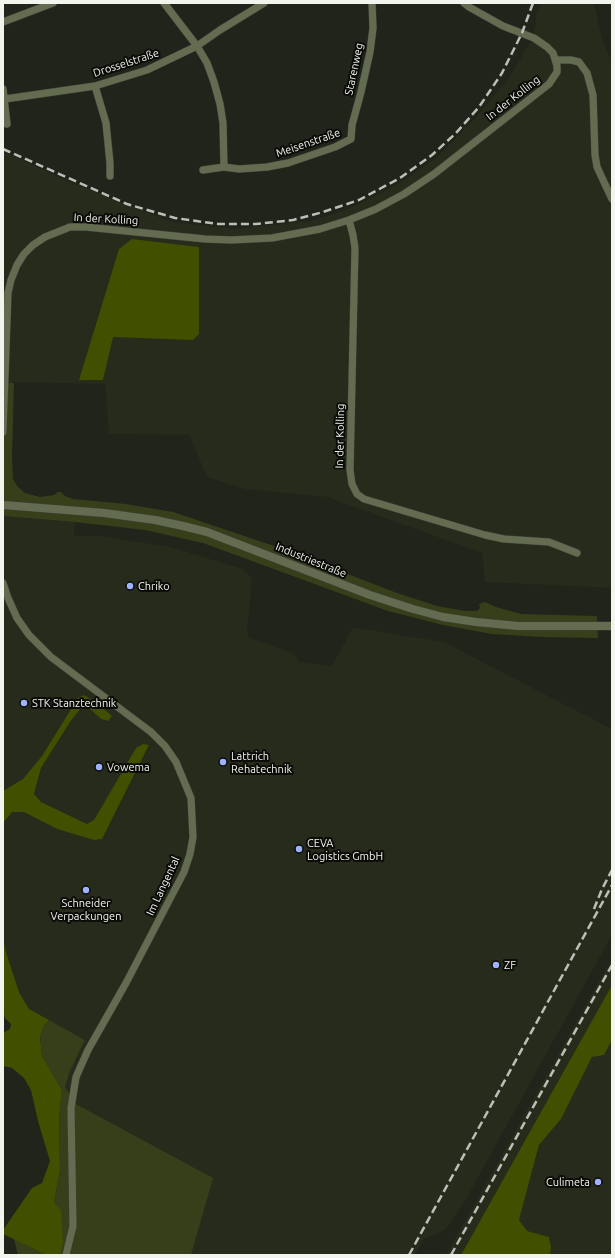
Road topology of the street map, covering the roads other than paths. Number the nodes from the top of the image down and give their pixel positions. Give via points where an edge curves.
1 (53, 3) edge
2 (164, 3) edge
3 (264, 3) edge
4 (372, 3) edge
5 (464, 3) edge
6 (3, 22) edge
7 (197, 46) junction
8 (556, 60) junction
9 (95, 86) junction
10 (3, 89) edge
11 (5, 99) junction
12 (7, 124) dead end
13 (351, 140) joint
14 (224, 167) junction
15 (203, 170) dead end
16 (110, 176) dead end
17 (612, 199) edge
18 (349, 220) junction
19 (3, 432) edge
20 (3, 505) edge
21 (577, 552) dead end
22 (3, 583) edge
23 (612, 626) edge
24 (66, 1255) edge

1 - 6 street
2 - 7 street
3 - 7 street, Drosselstraße
4 - 13 street, Starenweg via 373,28 370,52 352,125
5 - 8 street via 503,26 534,38 547,47
7 - 9 street, Drosselstraße via 147,70
7 - 14 street via 207,63 220,104
8 - 17 street via 579,62 587,73 593,95 597,167
8 - 18 street, In der Kolling via 557,72 549,84 434,174 404,194
9 - 11 street, Drosselstraße
9 - 16 street via 106,123
10 - 11 street
11 - 12 street
13 - 14 street, Meisenstraße via 288,163 239,169
14 - 15 street, Meisenstraße
18 - 19 street, In der Kolling via 320,229 265,238 231,240 86,227 70,227 45,237 24,254 17,265 8,293
18 - 21 street, In der Kolling via 355,248 350,470 357,494 364,499 484,535 549,542
20 - 23 street, Industriestraße via 104,513 183,526 222,538 370,595 443,617 518,626
22 - 24 street, Im Langental via 17,618 30,635 51,656 151,732 165,746 185,780 191,798 193,837 184,872 76,1077 71,1108 73,1226

